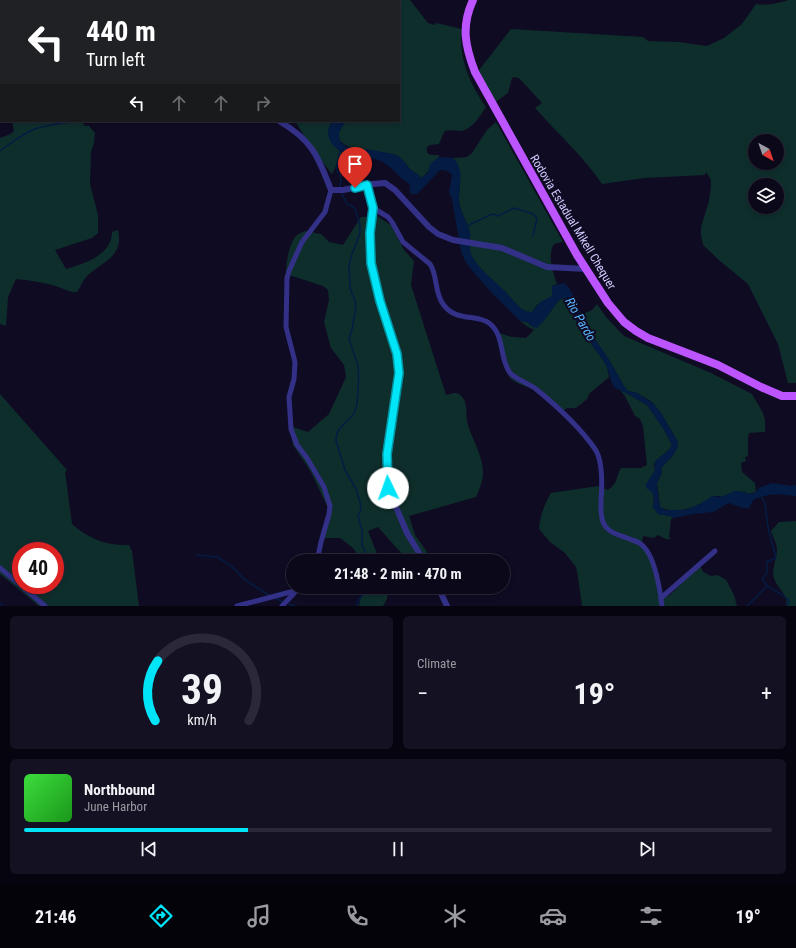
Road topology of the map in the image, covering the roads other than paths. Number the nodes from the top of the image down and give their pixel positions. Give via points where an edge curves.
1 (473, 0) edge
2 (281, 122) edge
3 (367, 185) junction
4 (338, 190) junction
5 (373, 208) junction
6 (587, 269) junction
7 (796, 396) edge
8 (715, 551) dead end
9 (318, 554) edge
10 (420, 554) edge
11 (0, 568) edge
12 (286, 593) edge
13 (293, 594) edge
14 (441, 594) edge
15 (661, 598) junction
16 (45, 606) edge
17 (237, 606) edge
18 (282, 606) edge
19 (447, 606) edge
20 (662, 606) edge

1 - 6 main road, Rodovia Estadual Mikell Chequer via 466,19 465,34 475,72
2 - 4 street via 308,142
3 - 4 street
3 - 5 street
3 - 6 street via 385,183 395,190 429,227 453,240 502,248 546,267
4 - 9 street via 302,242 287,278 286,327 295,362 289,397 291,429 297,445 324,487 330,506
5 - 10 street via 370,233 371,263 397,354 399,373 387,454 388,488 407,533
5 - 15 street via 388,217 403,242 430,264 436,289 448,310 460,316 488,322 499,337 504,360 510,372 566,414 596,451 600,470 601,516 604,524 609,530 643,546 651,561
6 - 7 main road, Rodovia Estadual Mikell Chequer via 608,303 624,322 636,331 718,365 782,396
8 - 15 street
11 - 16 street
12 - 17 street
13 - 18 street
14 - 19 street
15 - 20 street

